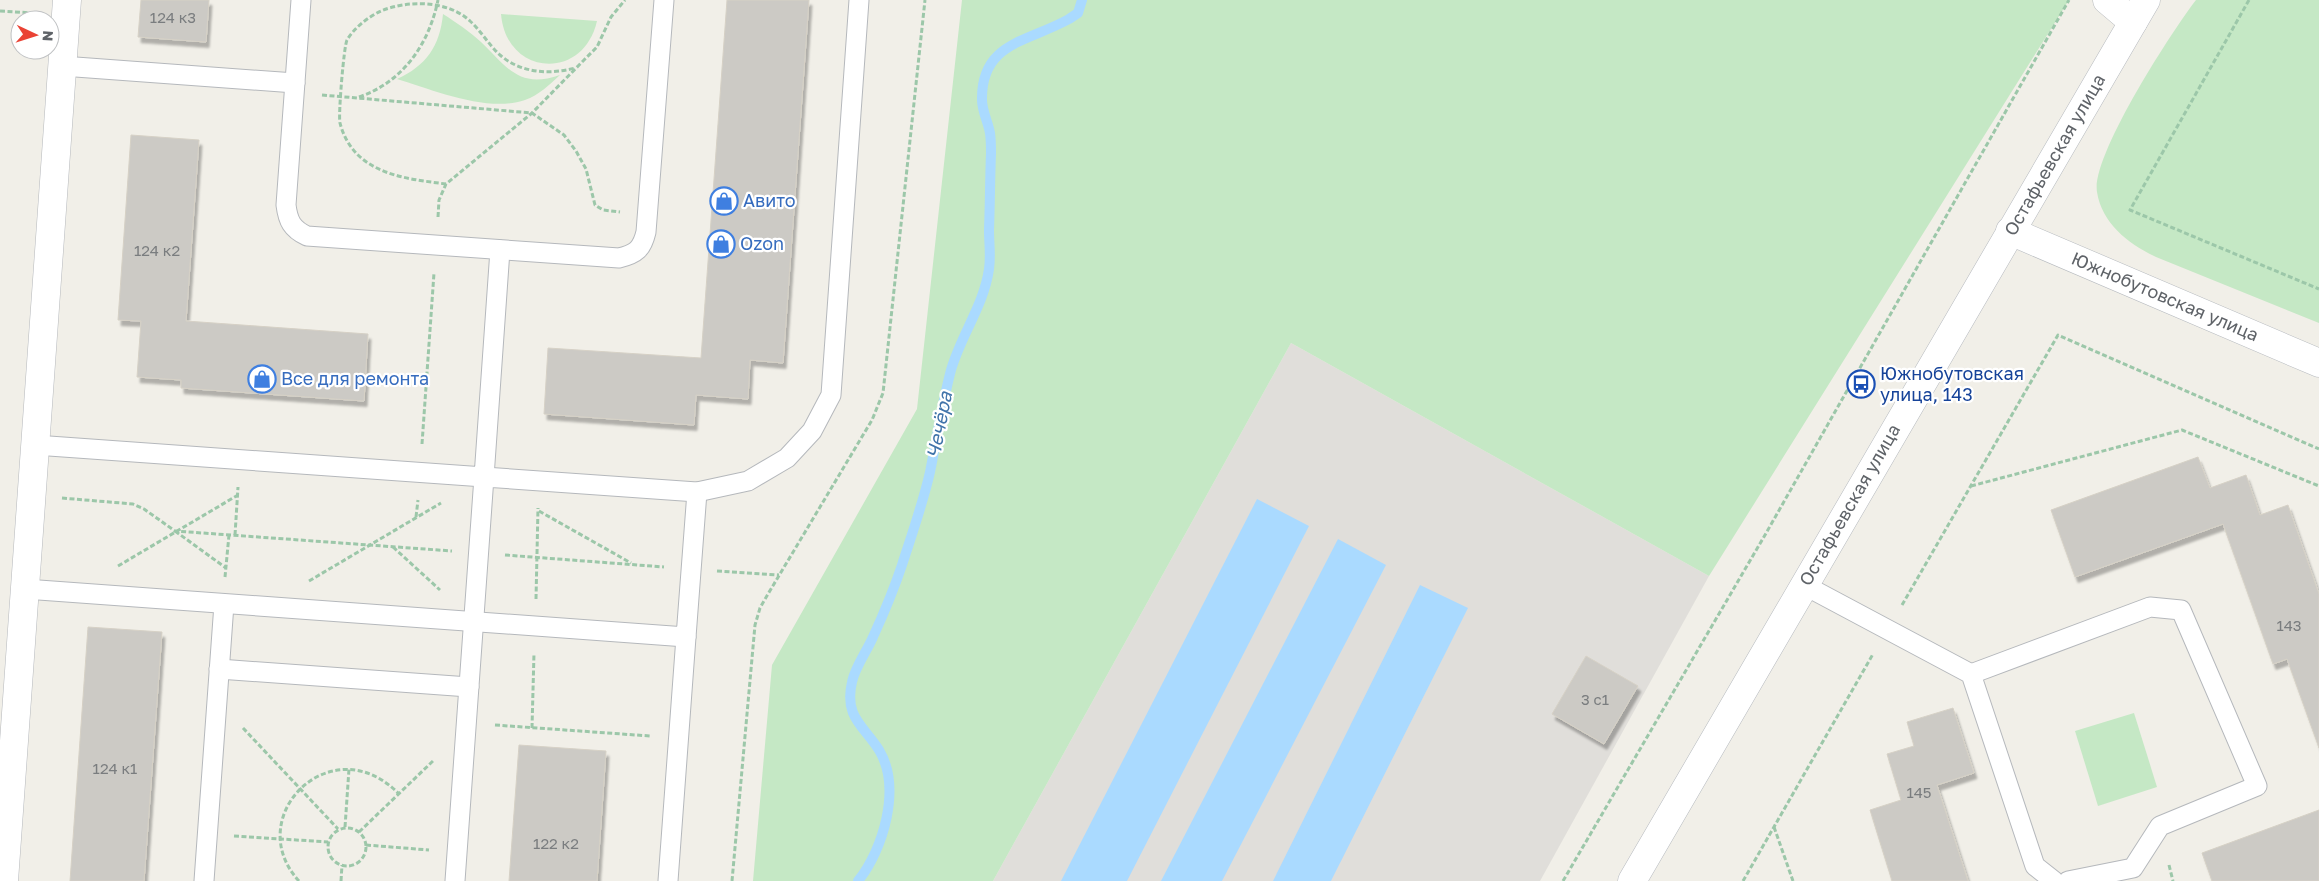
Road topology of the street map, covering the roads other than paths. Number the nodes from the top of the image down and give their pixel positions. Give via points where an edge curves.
1 (67, 0) edge
2 (301, 0) edge
3 (664, 0) edge
4 (859, 0) edge
5 (2107, 0) edge
6 (2140, 11) edge
7 (62, 66) junction
8 (295, 88) junction
9 (2010, 231) junction
10 (500, 250) junction
11 (2319, 363) edge
12 (35, 445) junction
13 (484, 477) junction
14 (697, 492) junction
15 (1804, 585) junction
16 (25, 589) junction
17 (224, 604) junction
18 (474, 622) junction
19 (686, 637) junction
20 (219, 669) junction
21 (1971, 674) junction
22 (469, 687) junction
23 (4, 881) edge
24 (204, 881) edge
25 (455, 881) edge
26 (668, 881) edge
27 (1632, 881) edge
28 (2054, 881) edge
29 (2068, 881) edge

1 - 7 street
2 - 8 lane
3 - 10 lane via 648,214 642,246 634,255 619,258
4 - 14 lane via 831,395 812,431 787,458 748,481
5 - 6 street
6 - 9 street, Остафьевская улица
7 - 8 lane
7 - 12 street
8 - 10 lane via 286,205 288,219 296,231 307,236
9 - 11 street, Южнобутовская улица
9 - 15 street, Остафьевская улица
10 - 13 lane
12 - 13 lane
12 - 16 street
13 - 14 lane
13 - 18 lane
14 - 19 lane
15 - 21 lane
15 - 27 street, Остафьевская улица
16 - 17 lane
16 - 23 street
17 - 18 lane
17 - 20 lane
18 - 19 lane
18 - 22 lane
19 - 26 lane
20 - 22 lane
20 - 24 lane
21 - 28 lane via 2035,866
21 - 29 lane via 2150,607 2181,610 2257,786 2160,826 2133,868
22 - 25 lane

